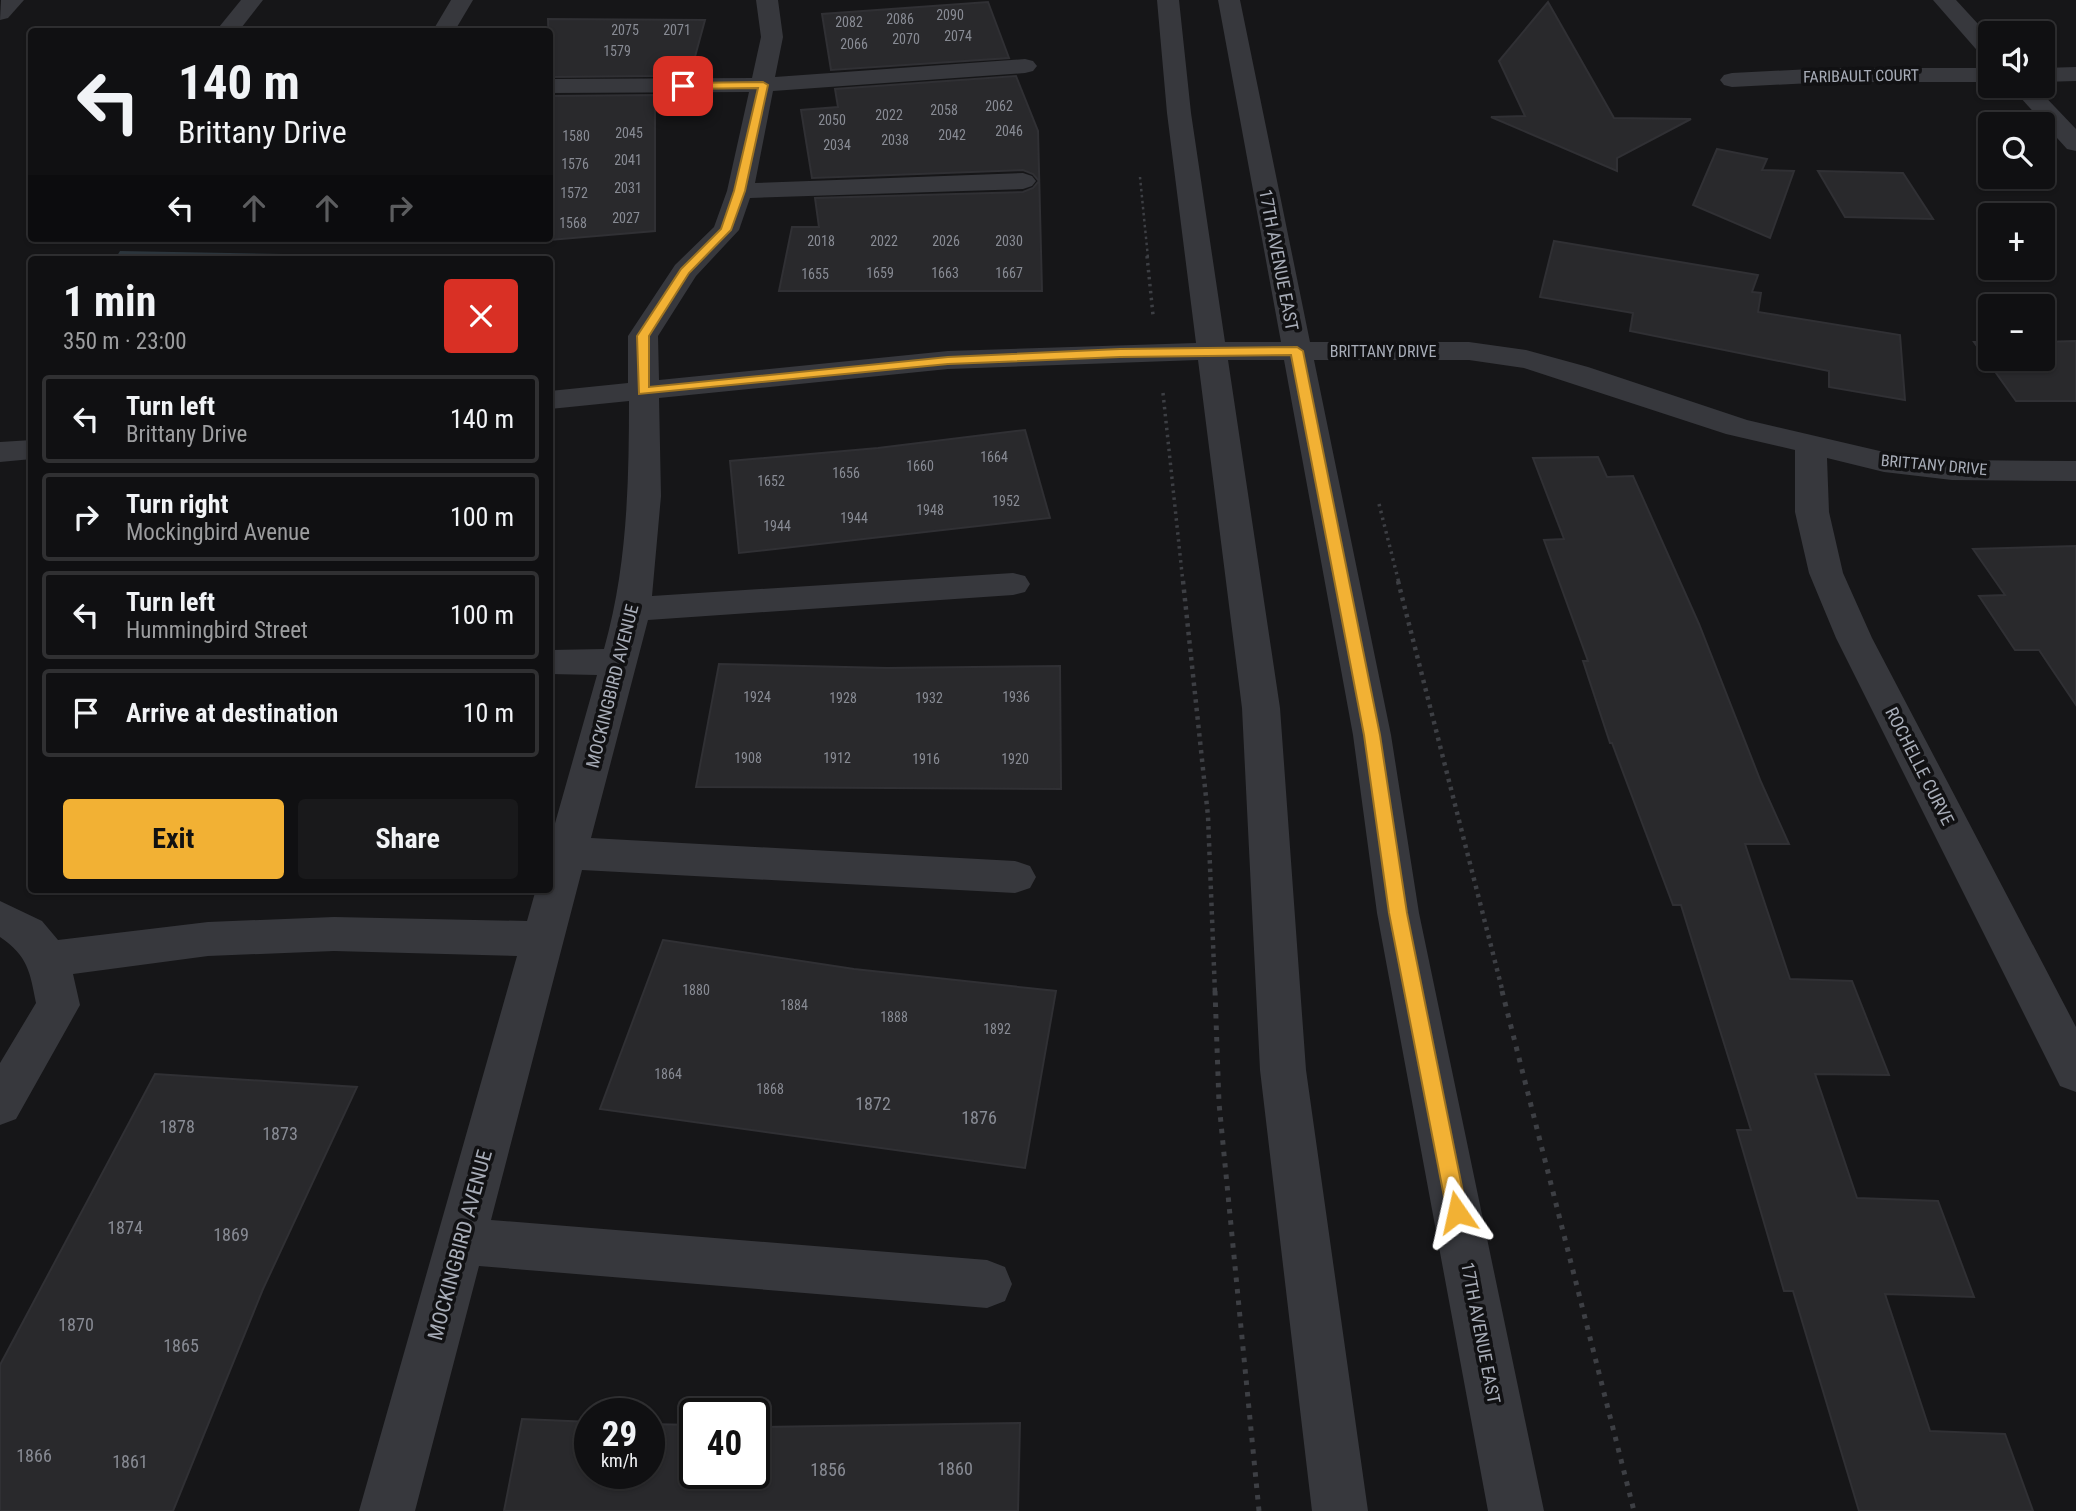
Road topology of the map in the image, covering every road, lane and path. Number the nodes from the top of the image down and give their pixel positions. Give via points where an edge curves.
1 (13, 0) edge
2 (252, 0) edge
3 (462, 0) edge
4 (767, 0) edge
5 (1168, 0) edge
6 (1229, 0) edge
7 (1944, 0) edge
8 (0, 13) edge
9 (229, 28) edge
10 (445, 28) edge
11 (1978, 38) edge
12 (1025, 66) dead end
13 (2076, 74) edge
14 (1978, 75) edge
15 (2055, 75) edge
16 (1732, 80) dead end
17 (763, 85) junction
18 (553, 86) edge
19 (2033, 98) edge
20 (2076, 144) edge
21 (1139, 167) dead end
22 (1023, 181) dead end
23 (740, 191) junction
24 (1211, 351) junction
25 (1297, 351) junction
26 (1159, 352) junction
27 (643, 391) junction
28 (553, 400) edge
29 (1811, 446) junction
30 (28, 449) edge
31 (0, 452) edge
32 (2076, 471) edge
33 (1378, 499) dead end
34 (1013, 584) dead end
35 (633, 609) junction
36 (553, 662) edge
37 (619, 662) junction
38 (568, 853) junction
39 (1015, 877) dead end
40 (0, 918) edge
41 (544, 939) junction
42 (49, 959) junction
43 (2076, 1072) edge
44 (0, 1105) edge
45 (461, 1241) junction
46 (987, 1284) dead end
47 (387, 1511) edge
48 (1259, 1511) edge
49 (1339, 1511) edge
50 (1516, 1511) edge
51 (1634, 1511) edge

1 - 8 street
2 - 9 street
3 - 10 street
4 - 17 street, MOCKINGBIRD AVENUE via 772,37
5 - 24 street
6 - 25 street, 17TH AVENUE EAST
7 - 11 street
12 - 17 street
13 - 15 street
14 - 16 street, FARIBAULT COURT
17 - 18 street
17 - 23 street, MOCKINGBIRD AVENUE
19 - 20 street
21 - 26 path
22 - 23 street
23 - 27 street, MOCKINGBIRD AVENUE via 726,230 685,271 643,336
24 - 25 street, BRITTANY DRIVE
24 - 26 street, BRITTANY DRIVE
24 - 49 street via 1261,708 1283,1070
25 - 29 street, BRITTANY DRIVE via 1469,351 1526,359
25 - 50 street, 17TH AVENUE EAST via 1372,735 1398,913
26 - 27 street, BRITTANY DRIVE via 948,360
26 - 48 path via 1209,816 1219,1103
27 - 28 street, BRITTANY DRIVE
27 - 35 street, MOCKINGBIRD AVENUE via 645,496
29 - 32 street, BRITTANY DRIVE via 1884,462 1952,470
29 - 43 street, ROCHELLE CURVE via 1812,513 1826,573 1854,638
30 - 31 street
33 - 51 path
34 - 35 street
35 - 37 street, MOCKINGBIRD AVENUE
36 - 37 street
37 - 38 street, MOCKINGBIRD AVENUE
38 - 39 street
38 - 41 street, MOCKINGBIRD AVENUE
40 - 42 street via 24,928
41 - 42 street via 334,934 233,938
41 - 45 street, MOCKINGBIRD AVENUE
42 - 44 street via 58,1005
45 - 46 street
45 - 47 street, MOCKINGBIRD AVENUE

